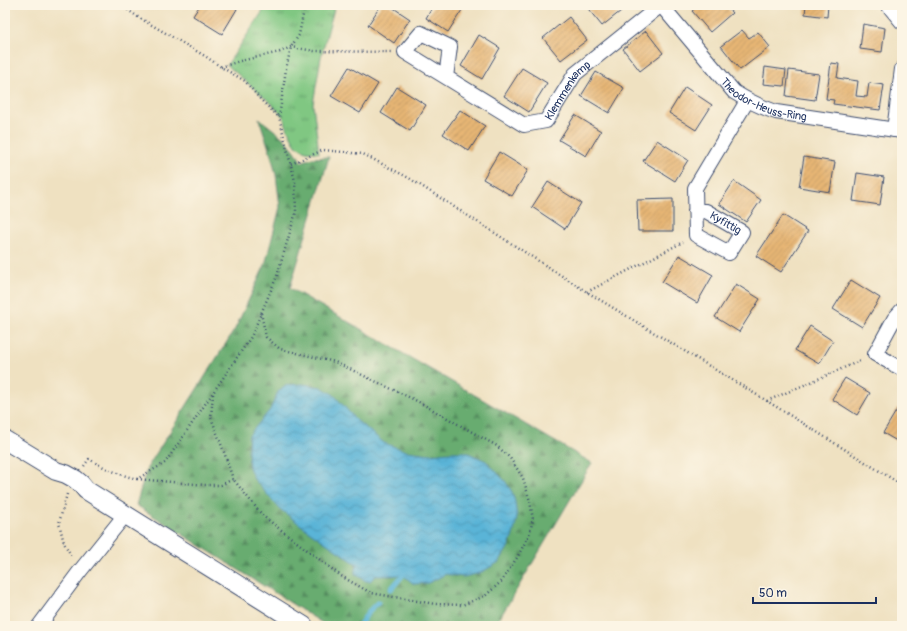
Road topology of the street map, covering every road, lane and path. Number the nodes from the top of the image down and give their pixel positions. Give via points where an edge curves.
1 (121, 5) edge
2 (305, 5) edge
3 (661, 5) edge
4 (888, 5) edge
5 (902, 22) edge
6 (291, 47) junction
7 (405, 52) junction
8 (221, 67) junction
9 (902, 69) edge
10 (446, 78) junction
11 (747, 101) junction
12 (279, 117) junction
13 (898, 130) edge
14 (292, 164) junction
15 (695, 211) junction
16 (696, 235) junction
17 (587, 292) junction
18 (902, 310) edge
19 (261, 313) junction
20 (875, 354) junction
21 (902, 369) edge
22 (213, 392) junction
23 (767, 401) junction
24 (5, 440) edge
25 (127, 477) dead end
26 (233, 479) junction
27 (138, 480) junction
28 (902, 485) edge
29 (125, 515) junction
30 (39, 626) edge
31 (304, 626) edge

1 - 8 path
2 - 6 path via 299,35
3 - 10 street, Klemmenkamp via 575,74 546,121 524,125
3 - 11 street, Theodor-Heuss-Ring via 730,88
4 - 5 street
6 - 7 path via 314,51
6 - 8 path
6 - 12 path
7 - 10 street, Klemmenkamp
7 - 10 street via 421,33 450,47
8 - 12 path via 245,81
9 - 13 street
11 - 13 street, Theodor-Heuss-Ring via 776,112
11 - 15 street, Kyfittig via 695,188
12 - 14 path
14 - 17 path via 323,150 363,154 408,178
14 - 19 path via 296,212 277,276
15 - 16 street, Kyfittig
15 - 16 street, Kyfittig via 706,211 742,232 729,253
16 - 17 path
17 - 23 path
18 - 20 street via 894,319
19 - 22 path via 250,337
19 - 26 path via 266,337 280,349 335,362 417,401 497,446 510,458 523,478 533,520 529,535 518,556 502,581 485,596 462,605 435,604 372,593 341,576 263,516
20 - 21 street
20 - 23 path
22 - 26 path via 211,417
22 - 27 path via 165,463
23 - 28 path
24 - 29 street via 56,471 61,480 76,489 86,490
25 - 27 path
26 - 27 path via 221,485
29 - 30 street
29 - 31 street

